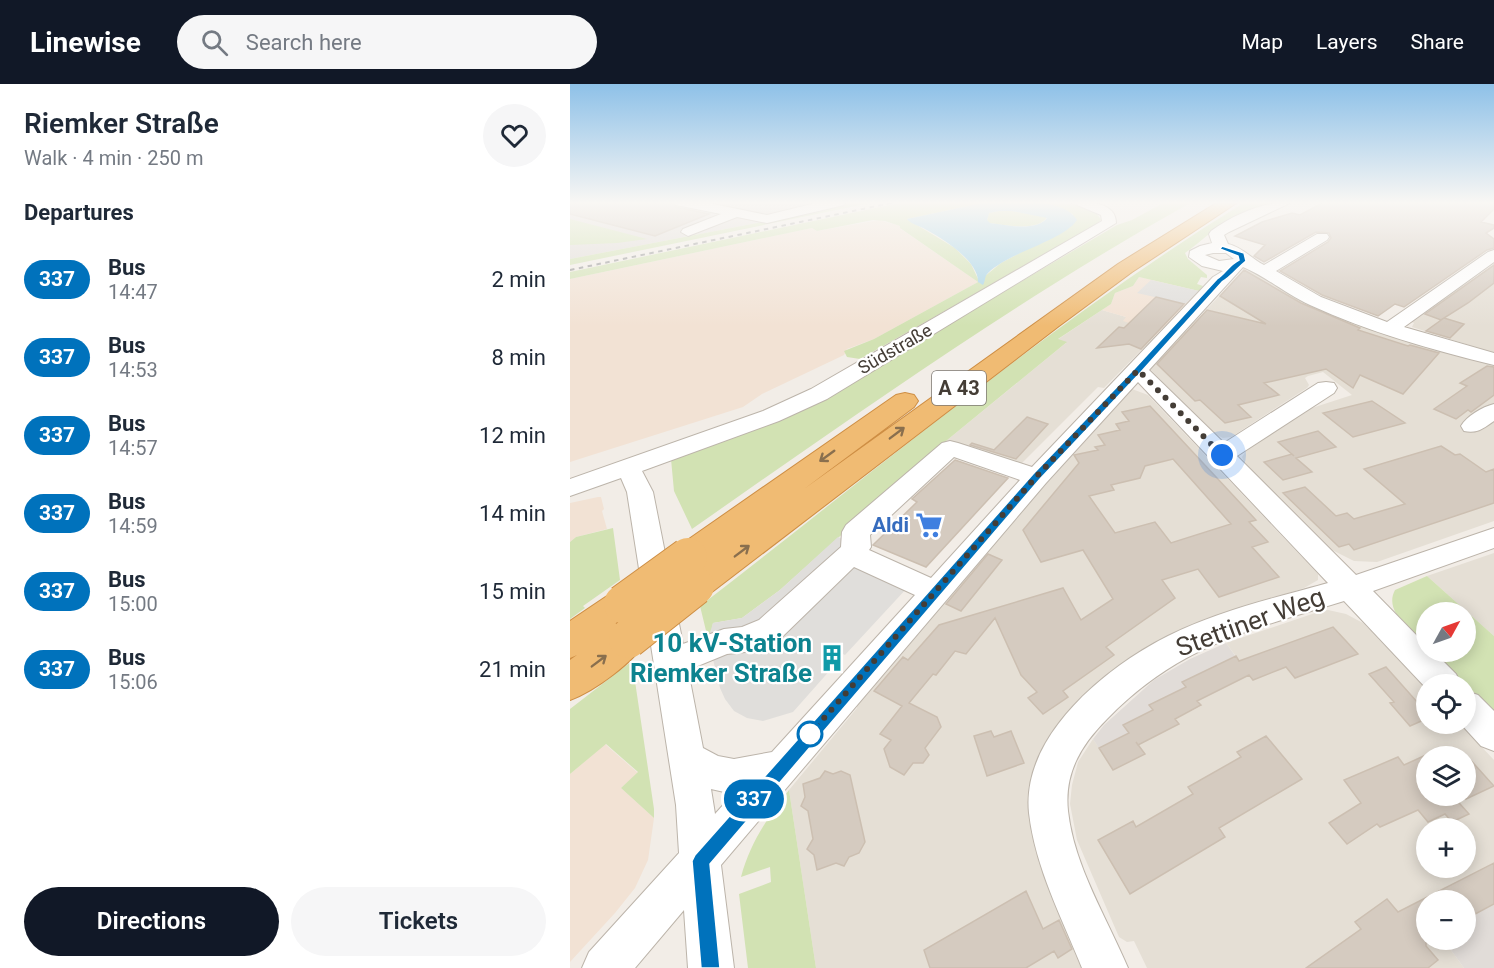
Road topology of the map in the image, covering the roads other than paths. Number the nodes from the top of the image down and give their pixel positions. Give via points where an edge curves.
1 (1073, 243) edge
2 (1140, 243) edge
3 (1164, 243) edge
4 (1220, 243) edge
5 (1312, 243) edge
6 (1222, 248) junction
7 (1494, 255) edge
8 (1226, 268) junction
9 (1265, 271) junction
10 (1392, 327) junction
11 (1494, 359) edge
12 (1138, 370) junction
13 (1326, 388) dead end
14 (1494, 411) edge
15 (1472, 426) dead end
16 (1222, 455) junction
17 (627, 466) junction
18 (1036, 477) junction
19 (570, 488) edge
20 (1494, 538) edge
21 (850, 554) junction
22 (692, 572) junction
23 (1350, 587) junction
24 (935, 592) junction
25 (626, 621) junction
26 (570, 642) edge
27 (671, 663) junction
28 (1434, 674) edge
29 (570, 683) edge
30 (1476, 716) edge
31 (1494, 735) edge
32 (688, 759) junction
33 (783, 765) junction
34 (701, 861) junction
35 (605, 968) edge
36 (711, 968) edge
37 (1105, 968) edge

1 - 17 street, Südstraße via 848,368 789,408
2 -> 22 highway, A 43 via 843,444
22 -> 3 highway, A 43
4 - 6 street
5 - 9 street
6 - 8 street via 1241,255
6 - 8 street via 1196,254
7 - 10 street
8 - 9 street
8 - 12 street
9 - 10 street via 1315,301
10 - 11 street
12 - 16 street
12 - 18 street
13 - 16 street
14 - 15 street
16 - 23 street
17 - 19 street, Südstraße
17 - 27 street via 640,492
18 - 21 street via 950,448 856,532 857,547
18 - 24 street
20 - 23 street, Stettiner Weg
21 - 24 street
21 - 27 street via 770,628
22 - 25 highway, A 43, bridge
23 - 28 street
23 - 37 street, Stettiner Weg via 1209,632 1156,657 1109,693 1064,744 1048,791 1049,821
24 - 33 street
25 - 26 highway, A 43
29 -> 25 highway, A 43
27 - 32 street
30 - 31 street
32 - 33 street via 721,776 760,774
32 - 34 street
33 - 34 street
34 - 35 street
34 - 36 street

